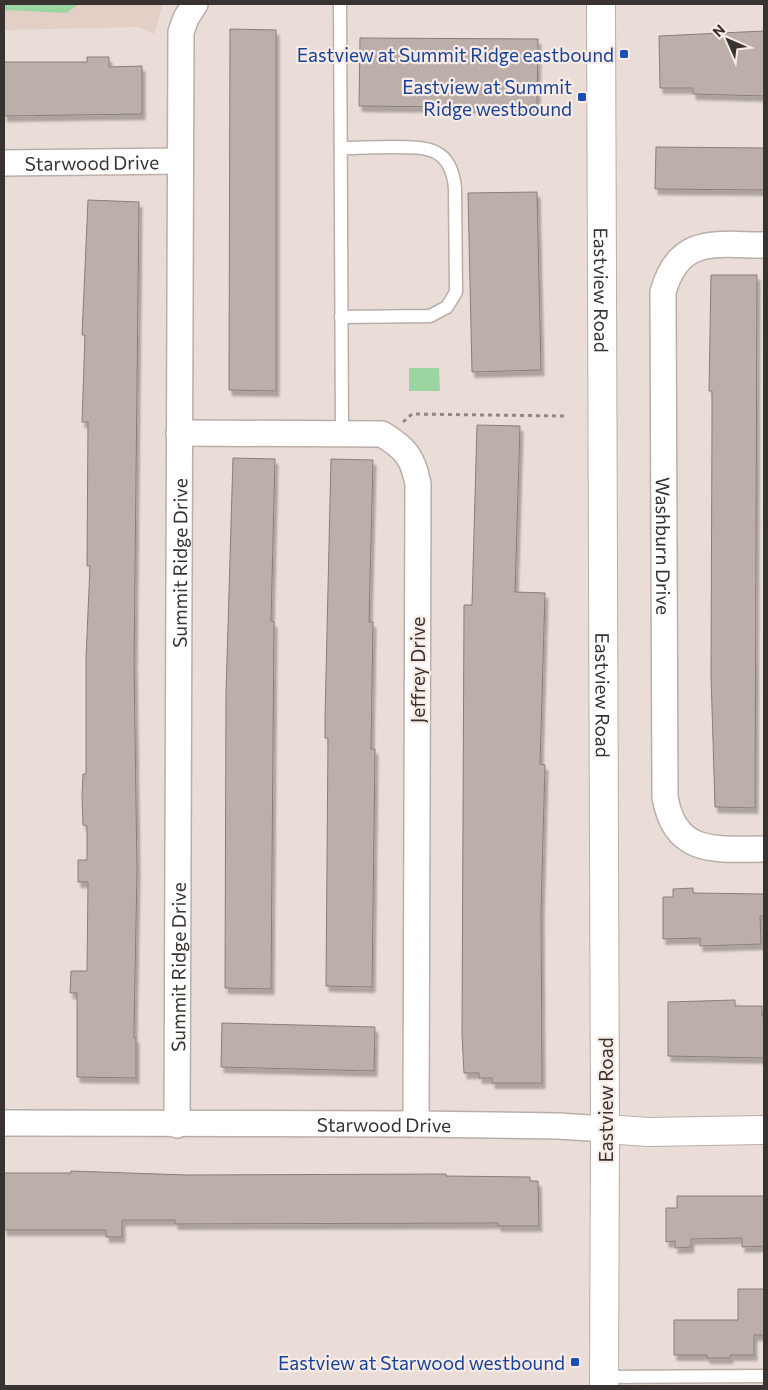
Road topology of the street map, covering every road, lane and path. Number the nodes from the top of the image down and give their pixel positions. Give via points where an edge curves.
1 (195, 4) edge
2 (340, 4) edge
3 (601, 4) edge
4 (341, 148) junction
5 (180, 161) junction
6 (4, 162) edge
7 (764, 245) edge
8 (341, 317) junction
9 (564, 416) dead end
10 (402, 422) dead end
11 (179, 433) junction
12 (342, 433) junction
13 (764, 849) edge
14 (4, 1123) edge
15 (416, 1124) junction
16 (177, 1125) junction
17 (605, 1129) junction
18 (764, 1130) edge
19 (764, 1376) edge
20 (604, 1382) edge

1 - 5 street, Summit Ridge Drive via 181,32
2 - 4 lane
3 - 17 street, Eastview Road
4 - 8 lane
4 - 8 lane via 425,147 442,155 454,174 456,292 447,307 430,316
5 - 6 street, Starwood Drive
5 - 11 street, Summit Ridge Drive
7 - 13 street, Washburn Drive via 696,248 680,256 668,272 663,292 665,798 668,816 676,830 691,842 714,849
8 - 12 lane
9 - 10 path via 412,414
11 - 12 street, Jeffrey Drive
11 - 16 street, Summit Ridge Drive
12 - 15 street, Jeffrey Drive via 382,434 391,440 409,456 415,466 418,484
14 - 16 street, Starwood Drive
15 - 16 street, Starwood Drive
15 - 17 street, Starwood Drive
17 - 18 street, Starwood Drive via 649,1132
17 - 20 street, Eastview Road
19 - 20 lane

